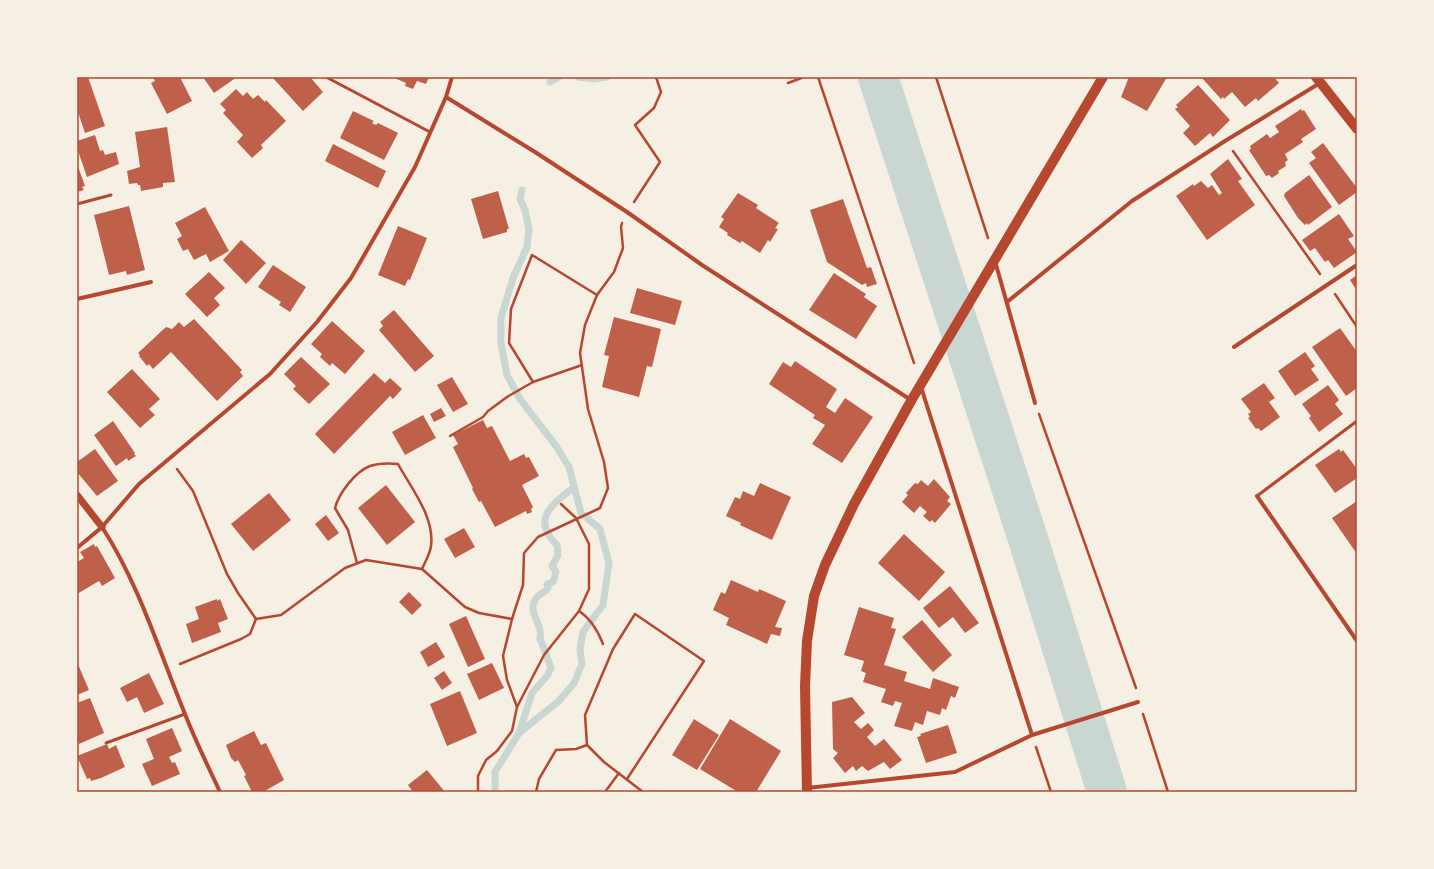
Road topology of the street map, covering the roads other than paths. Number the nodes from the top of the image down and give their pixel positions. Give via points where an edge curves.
1 (326, 77) edge
2 (452, 77) edge
3 (1103, 77) edge
4 (1318, 80) edge
5 (446, 97) junction
6 (1357, 129) edge
7 (430, 132) junction
8 (111, 196) dead end
9 (77, 204) edge
10 (995, 259) junction
11 (1357, 265) edge
12 (151, 282) dead end
13 (77, 299) edge
14 (1007, 302) junction
15 (1234, 347) dead end
16 (921, 385) junction
17 (911, 401) junction
18 (1034, 402) road end
19 (1357, 421) edge
20 (77, 495) edge
21 (1257, 496) joint
22 (102, 527) junction
23 (77, 548) edge
24 (1357, 640) edge
25 (1138, 702) road end
26 (184, 714) junction
27 (1032, 735) junction
28 (106, 743) dead end
29 (806, 790) edge
30 (220, 792) edge

1 - 7 lane
2 - 5 street
3 - 10 main road
4 - 6 main road
4 - 14 street via 1132,202
5 - 7 street
5 - 17 street via 628,212 702,265
7 - 22 street via 415,167 355,271 317,322 270,374 139,484
8 - 9 lane
10 - 14 street
10 - 16 main road
11 - 15 street
12 - 13 street
14 - 18 street
16 - 17 main road
16 - 27 street
17 - 29 main road via 838,535 814,596 806,656
19 - 21 lane
20 - 22 street
21 - 24 street
22 - 23 street
22 - 26 street via 122,560 168,668
25 - 27 street
26 - 28 lane
26 - 30 street
27 - 29 street via 955,772

